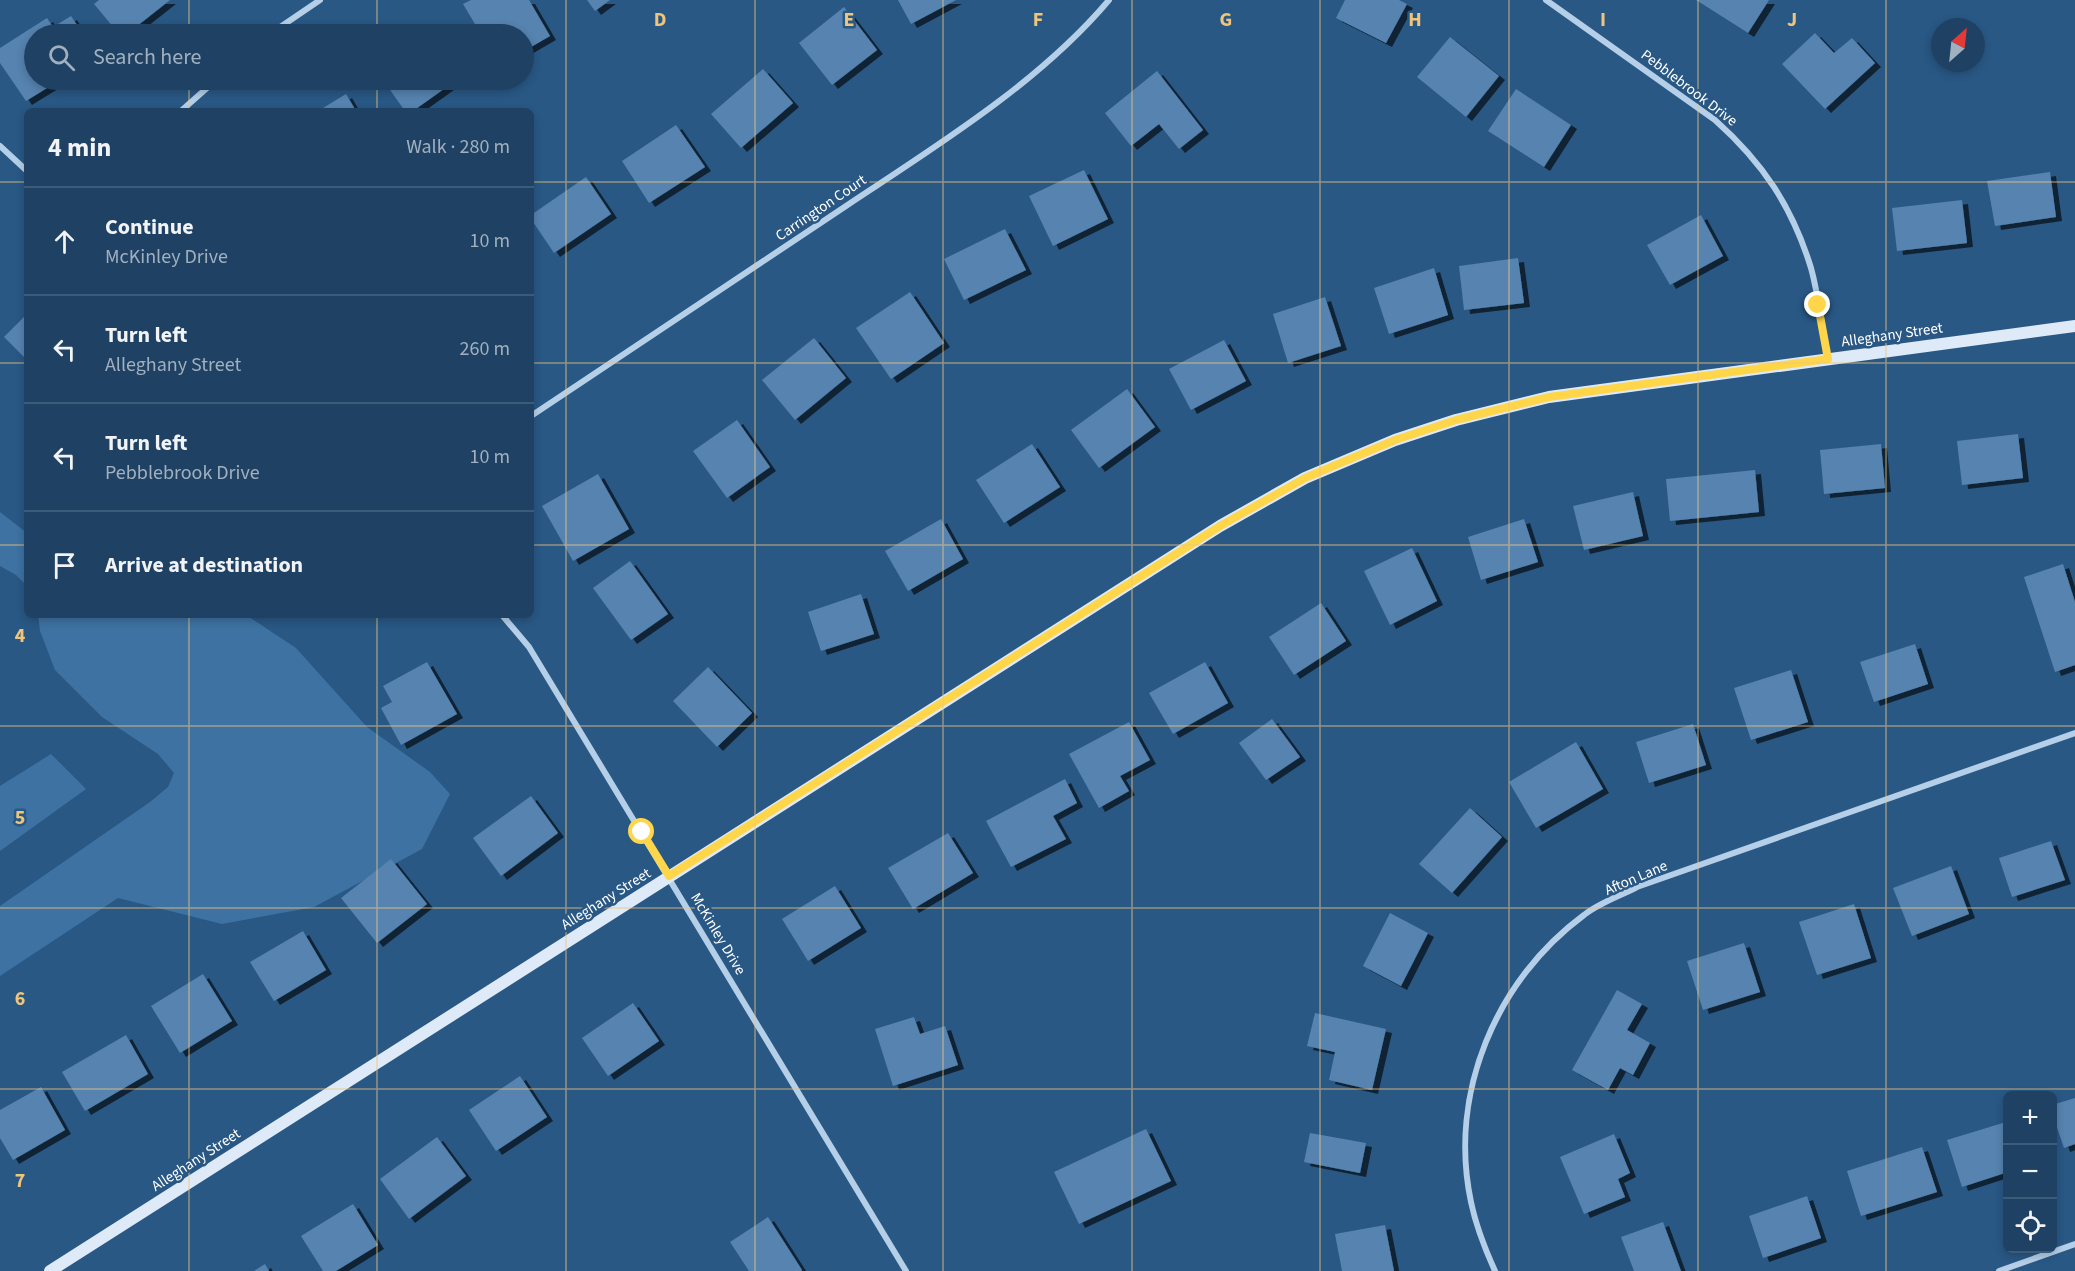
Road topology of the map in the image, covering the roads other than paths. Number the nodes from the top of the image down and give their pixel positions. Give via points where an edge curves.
1 (320, 0) edge
2 (1109, 0) edge
3 (1546, 0) edge
4 (285, 24) edge
5 (205, 90) edge
6 (184, 108) edge
7 (0, 146) edge
8 (24, 168) edge
9 (2075, 326) edge
10 (1828, 359) junction
11 (534, 414) edge
12 (505, 618) edge
13 (2075, 733) edge
14 (669, 876) junction
15 (2075, 1244) edge
16 (50, 1271) edge
17 (906, 1271) edge
18 (1495, 1271) edge
19 (1999, 1271) edge

1 - 4 street
2 - 11 street, Carrington Court via 1034,75 998,101
3 - 10 street, Pebblebrook Drive via 1715,120 1772,181 1791,216 1811,269
5 - 6 street
7 - 8 street
9 - 10 street, Alleghany Street
10 - 14 street, Alleghany Street via 1549,397 1395,440 1305,478 1220,526
12 - 14 street, McKinley Drive via 529,647
13 - 18 street, Afton Lane via 1637,887 1586,914 1549,944 1504,1001 1483,1047 1467,1116 1471,1201
14 - 16 street, Alleghany Street
14 - 17 street, McKinley Drive
15 - 19 street

